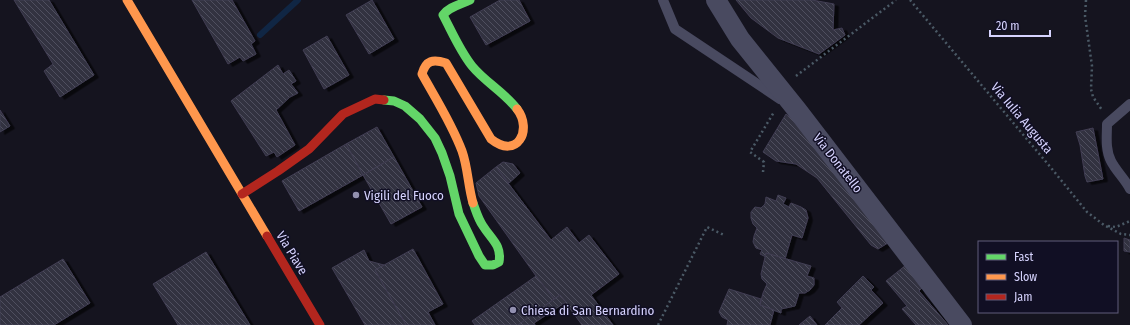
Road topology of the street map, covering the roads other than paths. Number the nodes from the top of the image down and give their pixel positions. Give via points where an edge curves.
1 (127, 0) edge
2 (470, 0) edge
3 (663, 0) edge
4 (716, 0) edge
5 (786, 100) junction
6 (1130, 104) edge
7 (1130, 189) edge
8 (242, 194) junction
9 (320, 325) edge
10 (962, 325) edge

1 - 8 street, Via Piave
2 - 8 street via 450,7 444,15 473,66 516,107 524,127 518,143 510,147 502,146 491,139 446,63 438,60 429,61 422,74 449,122 462,152 474,207 482,226 498,247 501,255 499,262 486,265 479,256 459,214 450,176 435,138 405,106 394,101 375,99 344,114 309,149
3 - 5 lane via 675,29
4 - 5 street, Via Donatello via 740,39
5 - 10 street, Via Donatello
6 - 7 lane via 1108,124 1106,144 1110,160
8 - 9 street, Via Piave

